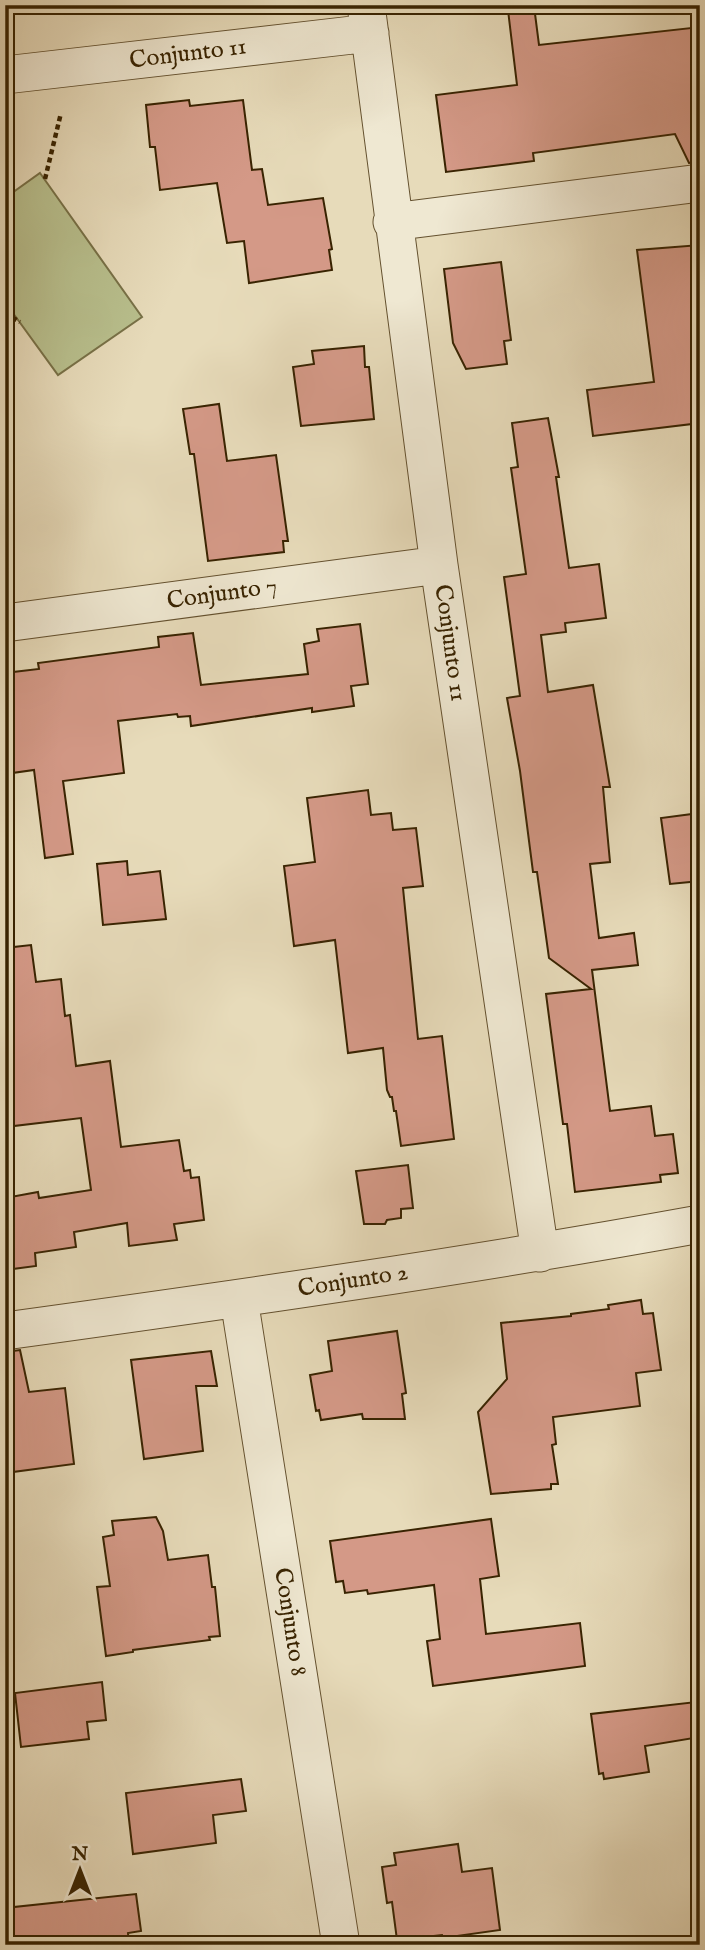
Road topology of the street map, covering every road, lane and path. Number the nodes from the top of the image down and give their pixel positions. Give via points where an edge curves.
1 (368, 19) edge
2 (5, 75) edge
3 (61, 113) dead end
4 (45, 179) dead end
5 (700, 183) edge
6 (392, 222) junction
7 (5, 313) edge
8 (20, 322) dead end
9 (439, 565) junction
10 (5, 623) edge
11 (700, 1224) edge
12 (540, 1253) junction
13 (239, 1299) junction
14 (5, 1331) edge
15 (341, 1945) edge

1 - 2 street, Conjunto 11
1 - 6 street, Conjunto 11
3 - 4 path
5 - 6 street
6 - 9 street, Conjunto 11
7 - 8 path
9 - 10 street, Conjunto 7
9 - 12 street, Conjunto 11
11 - 12 street, Conjunto 2
12 - 13 street, Conjunto 2
13 - 14 street, Conjunto 2
13 - 15 street, Conjunto 8

